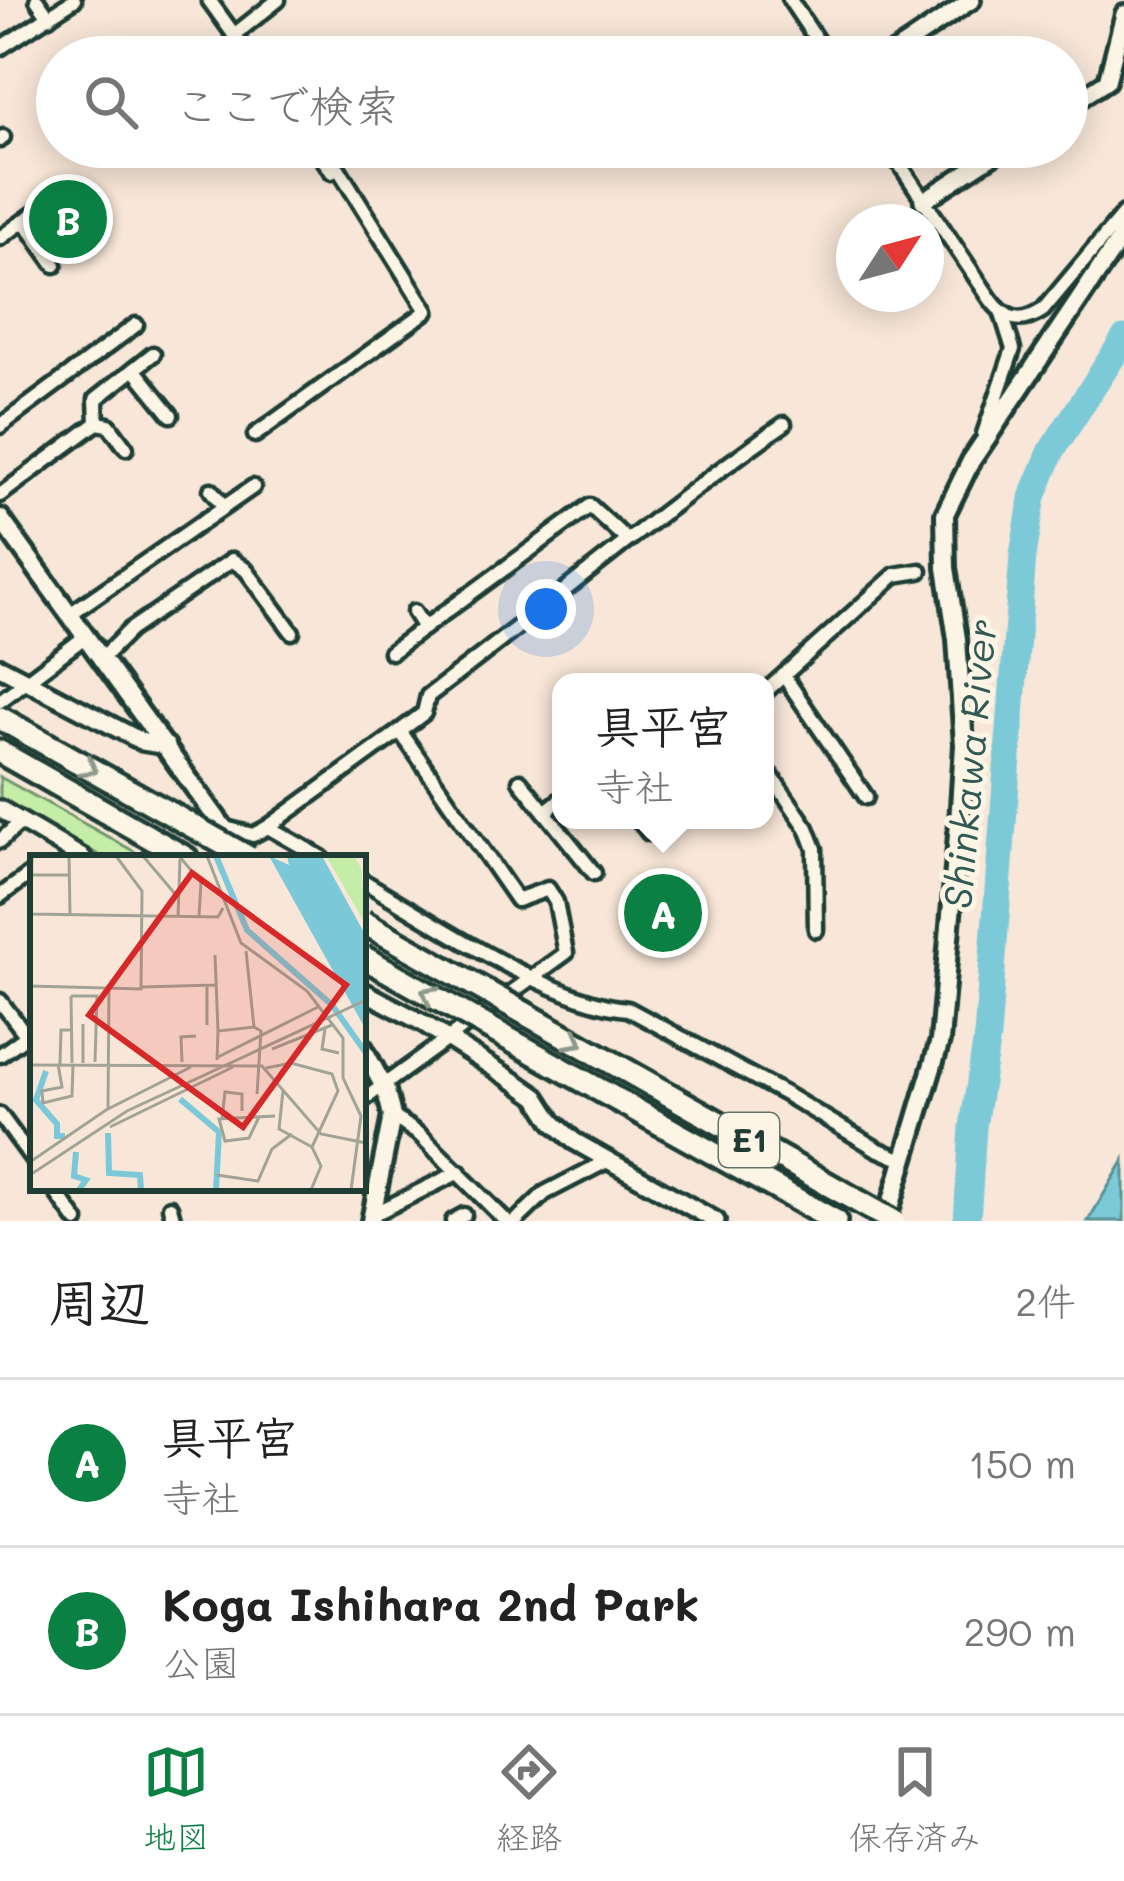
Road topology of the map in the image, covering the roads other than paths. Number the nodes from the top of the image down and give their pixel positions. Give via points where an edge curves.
1 (37, 0) edge
2 (74, 0) edge
3 (208, 0) edge
4 (278, 0) edge
5 (790, 0) edge
6 (946, 0) edge
7 (972, 0) edge
8 (1124, 14) edge
9 (49, 17) junction
10 (941, 20) junction
11 (234, 34) joint
12 (814, 36) edge
13 (918, 36) edge
14 (0, 48) edge
15 (1088, 93) edge
16 (333, 168) edge
17 (901, 168) edge
18 (974, 168) edge
19 (56, 198) dead end
20 (923, 202) junction
21 (1124, 213) edge
22 (24, 221) junction
23 (1124, 233) edge
24 (0, 238) edge
25 (55, 265) dead end
26 (1002, 314) junction
27 (136, 325) dead end
28 (153, 354) dead end
29 (134, 369) junction
30 (171, 415) dead end
31 (97, 423) junction
32 (784, 424) dead end
33 (0, 426) edge
34 (255, 435) dead end
35 (982, 447) junction
36 (126, 448) dead end
37 (253, 487) dead end
38 (212, 490) dead end
39 (0, 495) edge
40 (224, 507) junction
41 (0, 518) edge
42 (626, 539) junction
43 (920, 572) dead end
44 (414, 612) dead end
45 (70, 614) junction
46 (424, 628) junction
47 (292, 632) dead end
48 (86, 636) junction
49 (391, 652) dead end
50 (102, 658) junction
51 (0, 667) edge
52 (784, 676) junction
53 (25, 680) junction
54 (774, 684) edge
55 (0, 701) edge
56 (0, 718) edge
57 (400, 730) junction
58 (166, 746) junction
59 (0, 752) edge
60 (774, 780) edge
61 (520, 781) dead end
62 (866, 797) dead end
63 (552, 806) edge
64 (0, 809) edge
65 (545, 812) junction
66 (552, 821) edge
67 (21, 822) junction
68 (268, 827) junction
69 (224, 828) junction
70 (558, 829) edge
71 (646, 829) edge
72 (649, 833) dead end
73 (0, 842) edge
74 (59, 853) edge
75 (181, 855) edge
76 (242, 855) edge
77 (245, 855) edge
78 (317, 855) edge
79 (30, 874) edge
80 (594, 874) dead end
81 (366, 883) edge
82 (0, 896) edge
83 (366, 924) edge
84 (816, 930) dead end
85 (366, 959) edge
86 (533, 977) junction
87 (366, 993) edge
88 (0, 1001) edge
89 (30, 1034) edge
90 (448, 1039) junction
91 (366, 1054) edge
92 (0, 1055) edge
93 (384, 1087) junction
94 (366, 1098) edge
95 (0, 1115) edge
96 (392, 1116) junction
97 (30, 1156) edge
98 (607, 1160) junction
99 (903, 1160) junction
100 (458, 1172) junction
101 (55, 1191) edge
102 (368, 1218) edge
103 (885, 1218) edge
104 (77, 1221) edge
105 (506, 1221) edge
106 (516, 1221) edge
107 (716, 1221) edge
108 (835, 1221) edge

1 - 9 street
2 - 9 street
3 - 11 street
4 - 11 street
5 - 12 street
6 - 10 street
7 - 10 street
8 - 15 street via 1107,81
9 - 14 street
10 - 13 street
16 - 34 street via 427,310
17 - 20 street
18 - 20 street
19 - 22 street
20 - 26 street
21 - 26 street via 1043,310 1019,320
22 - 24 street
22 - 25 street
23 - 35 main road
26 - 35 street via 1013,349
27 - 33 street
28 - 29 street
29 - 30 street
29 - 31 street via 96,399
31 - 36 street via 109,425
31 - 39 street
32 - 42 street
35 - 99 main road via 945,514 964,745 940,1041
37 - 40 street
38 - 40 street
40 - 45 street
41 - 45 main road
42 - 46 street via 590,506
42 - 57 street via 428,696 424,713
43 - 52 street via 895,575
44 - 46 street
45 - 48 main road
46 - 49 street
47 - 50 street via 232,560
48 - 50 main road
48 - 53 street
50 - 58 main road
51 - 53 street
52 - 54 street
52 - 62 street
53 - 55 street
53 - 58 street via 143,742
56 -> 76 highway, bridge
57 - 68 street
57 - 86 street via 518,901 548,889 556,902 566,952
58 - 69 main road
59 - 75 highway
60 - 84 street via 815,849
61 - 65 street
63 - 65 street
64 - 67 street
65 - 66 street
67 - 73 street
67 - 74 street
68 - 69 street via 254,835
68 - 78 street
69 - 77 main road
70 - 80 street
71 - 72 street
79 - 82 street
81 - 86 street
83 -> 103 highway, E1, bridge
108 -> 85 highway, E1, bridge
86 - 90 street
86 - 99 street via 600,1007 628,1009
87 - 90 street
88 - 89 street
89 - 92 street
90 - 93 street
90 - 98 street via 537,1097 574,1141
91 - 93 main road
93 - 94 street
93 - 96 main road
95 - 97 street
96 - 100 street
96 - 102 main road
98 - 106 street via 545,1193
98 - 107 street
99 - 103 main road
100 - 102 street
100 - 105 street
101 - 104 street

